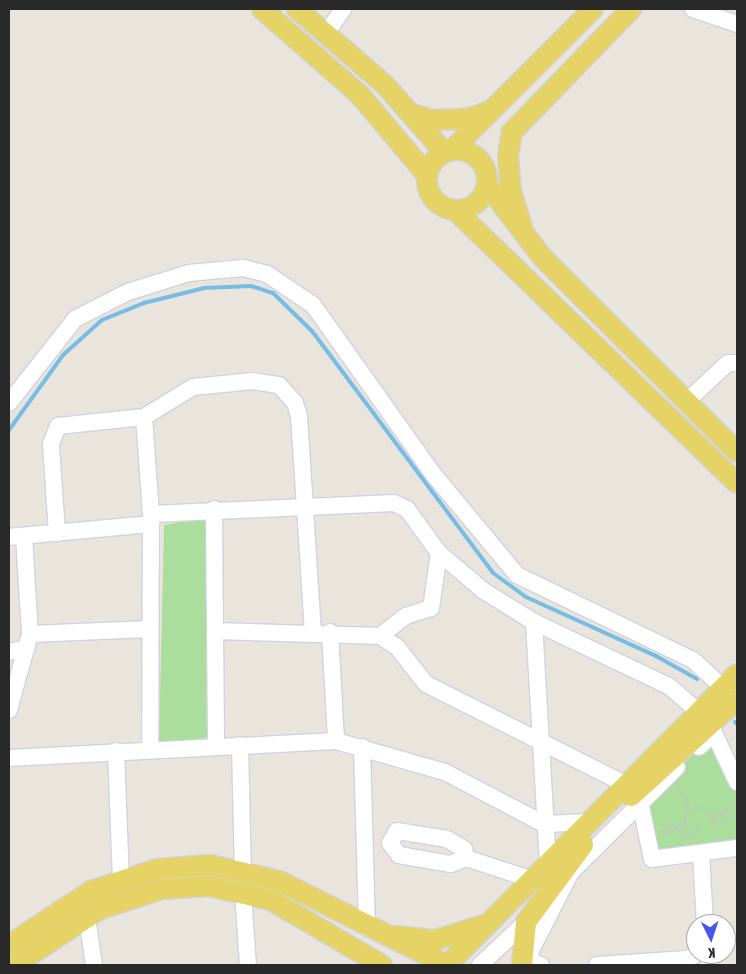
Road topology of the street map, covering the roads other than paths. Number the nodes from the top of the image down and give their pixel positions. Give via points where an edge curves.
1 (262, 9) edge
2 (297, 9) edge
3 (343, 9) edge
4 (594, 9) edge
5 (631, 9) edge
6 (693, 9) edge
7 (737, 24) edge
8 (327, 32) junction
9 (488, 112) junction
10 (410, 113) junction
11 (512, 132) junction
12 (448, 151) junction
13 (427, 176) junction
14 (487, 179) junction
15 (455, 210) junction
16 (525, 236) junction
17 (737, 362) edge
18 (686, 402) junction
19 (9, 404) edge
20 (144, 417) junction
21 (737, 452) edge
22 (737, 483) edge
23 (306, 504) junction
24 (214, 509) junction
25 (151, 519) junction
26 (57, 533) junction
27 (16, 536) edge
28 (439, 553) junction
29 (534, 622) junction
30 (150, 630) junction
31 (215, 631) junction
32 (313, 631) junction
33 (330, 632) junction
34 (380, 636) junction
35 (29, 641) junction
36 (9, 652) edge
37 (734, 693) edge
38 (9, 710) edge
39 (708, 722) junction
40 (336, 742) junction
41 (543, 742) junction
42 (240, 745) junction
43 (216, 746) junction
44 (362, 747) junction
45 (150, 749) junction
46 (116, 751) junction
47 (9, 758) edge
48 (737, 782) edge
49 (626, 784) junction
50 (640, 802) junction
51 (589, 822) junction
52 (544, 824) junction
53 (737, 848) edge
54 (701, 853) junction
55 (466, 858) dead end
56 (548, 864) junction
57 (243, 872) junction
58 (533, 880) junction
59 (121, 881) junction
60 (243, 894) junction
61 (705, 914) edge
62 (87, 918) junction
63 (497, 919) junction
64 (526, 922) junction
65 (374, 931) junction
66 (9, 945) edge
67 (686, 959) edge
68 (451, 963) edge
69 (15, 965) edge
70 (94, 965) edge
71 (248, 965) edge
72 (382, 965) edge
73 (480, 965) edge
74 (522, 965) edge
75 (541, 965) edge
76 (597, 965) edge

1 - 13 main road via 360,95
2 - 8 main road
3 - 8 street
4 - 9 main road
5 - 11 main road
6 - 7 street
8 - 10 main road
9 - 10 main road via 468,119 431,120
9 - 12 main road
10 - 12 main road
11 - 14 main road
11 - 16 main road via 508,156 511,192
12 - 13 main road
12 - 14 main road via 470,152
13 - 15 main road via 436,203
14 - 15 main road via 479,201
14 - 16 main road
15 - 22 main road
16 - 18 main road
17 - 18 street via 728,363
18 - 21 main road
19 - 37 street via 75,319 128,292 189,273 243,268 267,274 313,305 434,475 517,575 558,598 645,634 693,660
20 - 23 street via 193,387 253,381 279,385 295,403 299,416
20 - 25 street
20 - 26 street via 58,426 50,444
23 - 24 street
23 - 28 street via 394,502 407,509
23 - 32 street
24 - 25 street
24 - 31 street
25 - 26 street
25 - 30 street
26 - 27 street
27 - 35 street
28 - 29 street via 484,591
28 - 34 street via 431,608 406,616
29 - 39 street via 669,686
29 - 41 street
30 - 35 street
30 - 45 street
31 - 32 street
31 - 43 street
32 - 33 street
33 - 34 street
33 - 40 street
34 - 41 street via 397,648 426,684
35 - 36 street
35 - 38 street
37 - 39 main road
39 - 48 street
39 - 49 main road
39 - 50 street via 670,774
39 - 64 main road via 590,837 543,894
40 - 42 street
40 - 44 street
41 - 49 street
41 - 52 street
42 - 43 street
42 - 57 street
43 - 45 street
44 - 52 street via 445,772
44 - 65 street
45 - 46 street
46 - 47 street
46 - 59 street
49 - 51 main road
50 - 54 street via 652,839 652,859
50 - 75 street via 571,872 530,952 532,962
51 - 52 street
51 - 56 main road
52 - 56 street
53 - 54 street
54 - 61 street
55 - 58 street
56 - 58 main road
57 - 59 main road via 210,865 158,869
57 - 65 main road via 278,881
58 - 63 main road
59 - 66 main road via 91,891
60 - 62 main road via 208,886 162,889
60 - 71 street
60 - 72 main road via 271,900
62 - 69 main road
62 - 70 street
63 - 65 main road via 457,937 435,940
63 - 68 main road
64 - 73 street
64 - 74 main road
65 - 68 main road
67 - 76 street

